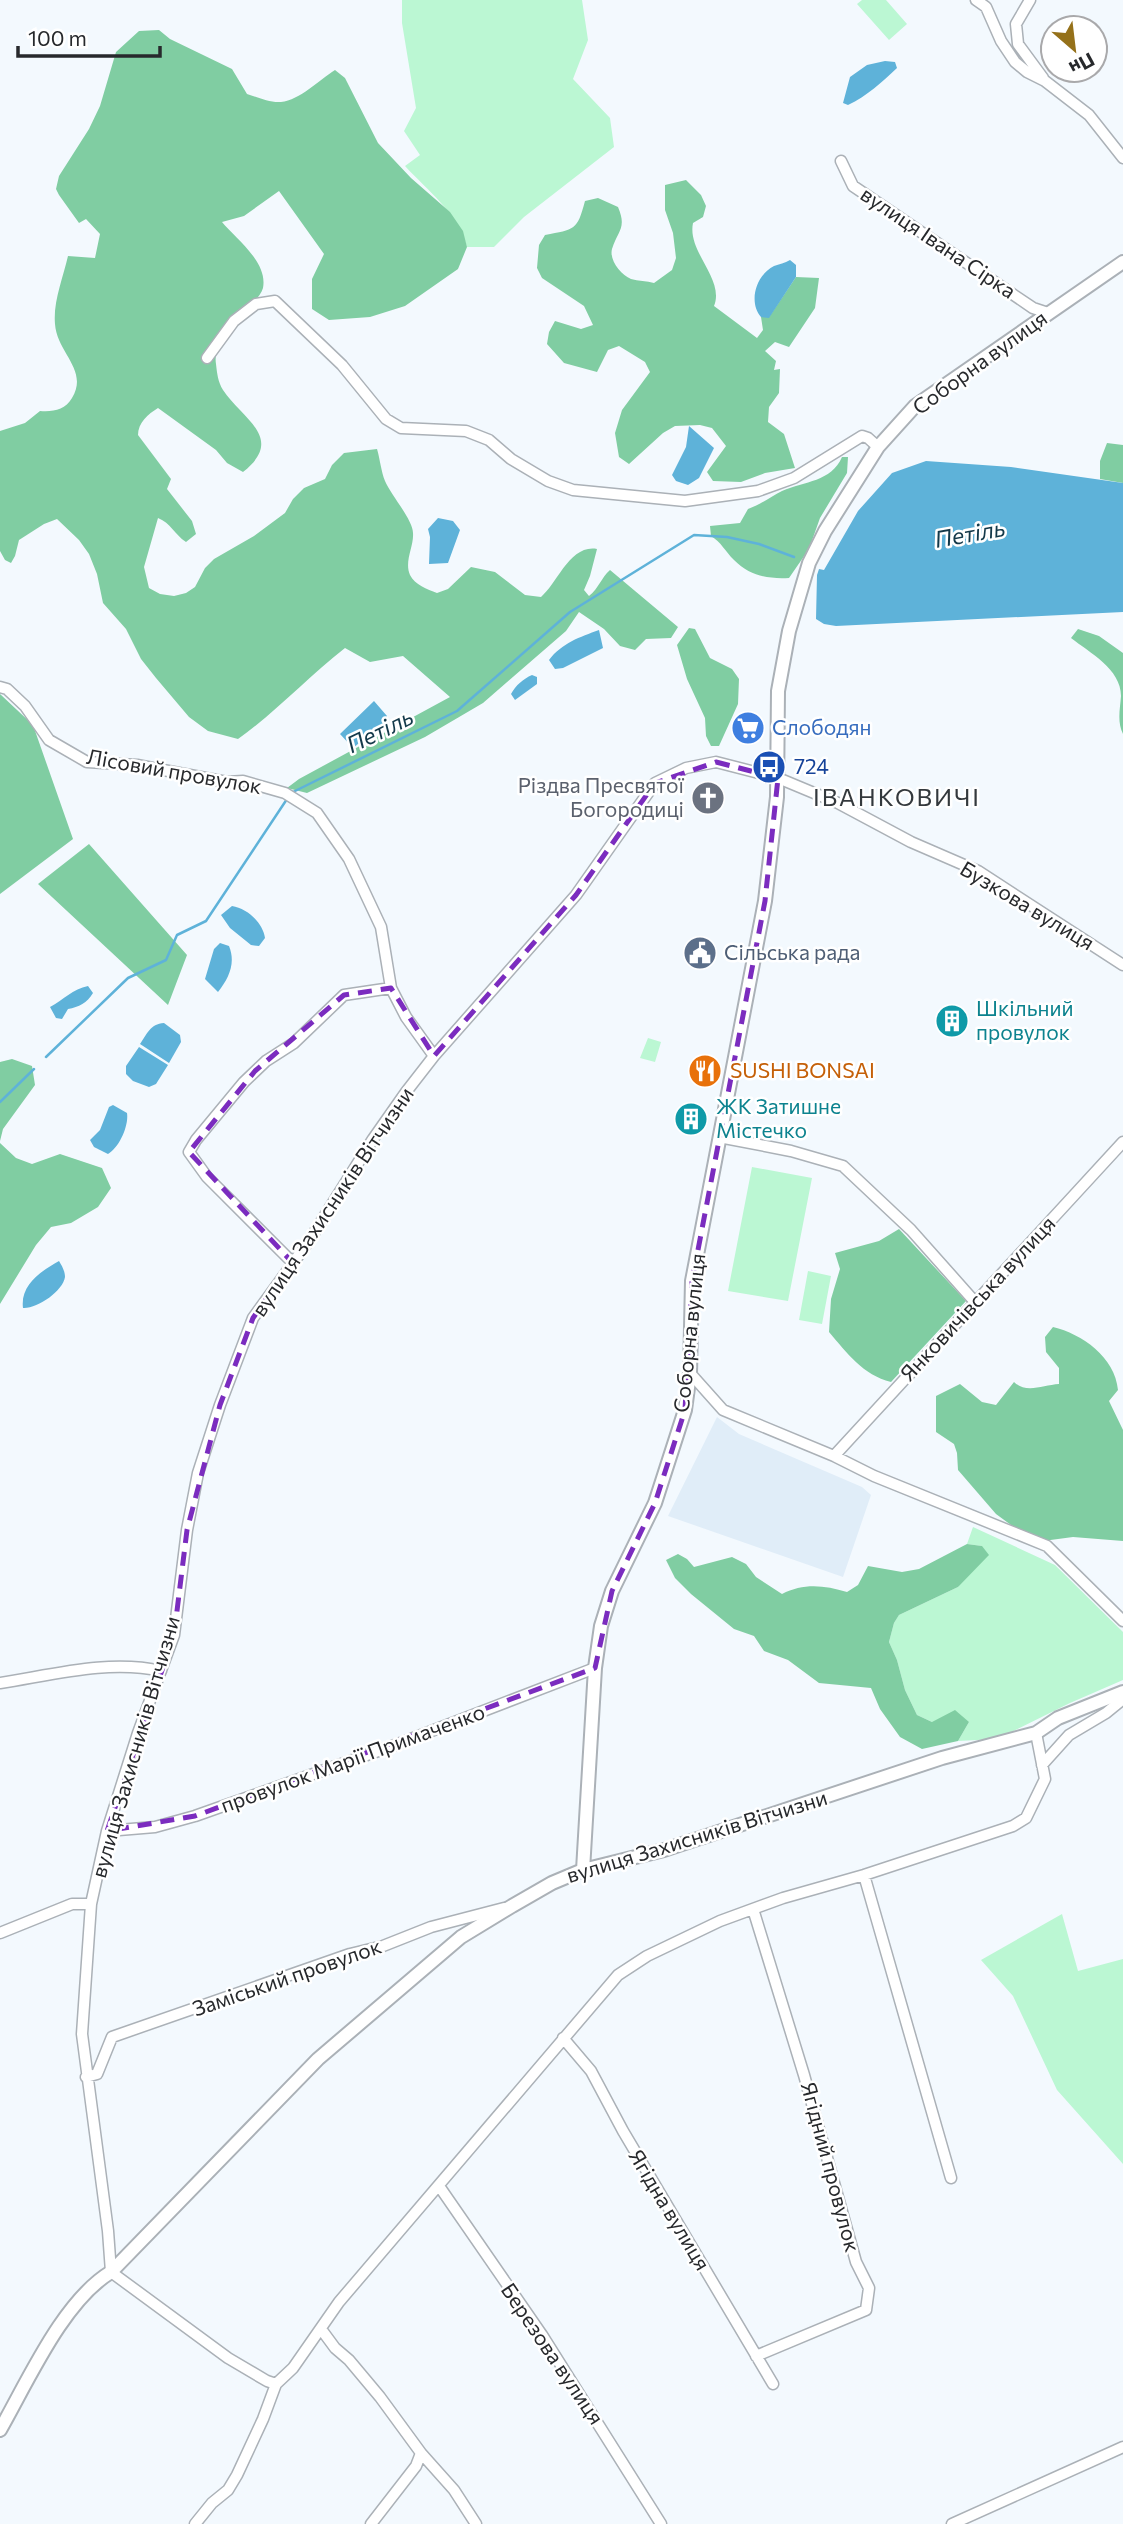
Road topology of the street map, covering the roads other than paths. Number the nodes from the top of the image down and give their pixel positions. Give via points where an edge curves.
1 (976, 0) edge
2 (1030, 0) edge
3 (1039, 73) edge
4 (1039, 78) edge
5 (1049, 84) edge
6 (1123, 158) edge
7 (841, 161) dead end
8 (1122, 264) edge
9 (1048, 313) junction
10 (207, 358) dead end
11 (878, 447) junction
12 (0, 687) edge
13 (778, 778) junction
14 (1123, 965) edge
15 (391, 988) junction
16 (434, 1056) junction
17 (719, 1136) junction
18 (1123, 1142) edge
19 (292, 1262) junction
20 (975, 1302) junction
21 (690, 1373) junction
22 (834, 1456) junction
23 (1123, 1621) edge
24 (595, 1668) junction
25 (161, 1671) junction
26 (0, 1683) edge
27 (1123, 1692) edge
28 (1123, 1699) edge
29 (1036, 1733) junction
30 (1042, 1765) junction
31 (107, 1831) junction
32 (583, 1870) junction
33 (864, 1875) junction
34 (91, 1904) junction
35 (512, 1906) junction
36 (753, 1909) junction
37 (0, 1933) edge
38 (563, 2038) junction
39 (86, 2077) junction
40 (951, 2178) dead end
41 (439, 2186) junction
42 (111, 2272) junction
43 (321, 2329) junction
44 (756, 2356) junction
45 (276, 2384) junction
46 (773, 2384) dead end
47 (0, 2430) edge
48 (1123, 2447) edge
49 (421, 2453) junction
50 (195, 2524) edge
51 (371, 2524) edge
52 (476, 2524) edge
53 (661, 2524) edge
54 (952, 2524) edge

1 - 4 street via 986,7 1015,62
2 - 3 street via 1016,24 1018,44
5 - 6 street via 1089,115
7 - 9 street, вулиця Івана Сірка via 853,186
8 - 9 street, Соборна вулиця
9 - 11 street, Соборна вулиця via 915,406
10 - 11 street via 234,321 256,304 275,301 342,365 386,419 401,428 466,431 489,440 548,481 573,490 685,501 746,493 794,478 862,436
11 - 13 street, Соборна вулиця via 825,531 805,574 778,691
12 - 15 street, Лісовий провулок via 25,706 48,740 88,762 243,781 289,796 317,813 349,859 381,927
13 - 14 street, Бузкова вулиця via 978,871
13 - 16 street, вулиця Захисників Вітчизни via 716,762 686,768 655,783 576,895
13 - 17 street, Соборна вулиця via 765,901
15 - 16 street, Лісовий провулок
15 - 19 street via 344,995 294,1043 243,1082 189,1152 207,1177
16 - 19 street, вулиця Захисників Вітчизни
17 - 20 street via 843,1166 911,1230
17 - 21 street, Соборна вулиця via 692,1281
18 - 20 street, Янковичівська вулиця
19 - 25 street, вулиця Захисників Вітчизни via 253,1318 219,1405 198,1474 174,1635
20 - 22 street, Янковичівська вулиця
21 - 22 street via 723,1410
21 - 24 street, Соборна вулиця via 685,1410 655,1503 612,1591
22 - 23 street via 1047,1546
24 - 31 street, провулок Марії Примаченко via 195,1816 155,1827
24 - 32 street, Соборна вулиця
25 - 26 street via 114,1666
25 - 31 street, вулиця Захисників Вітчизни
27 - 29 street, вулиця Захисників Вітчизни via 1058,1718
28 - 30 street via 1069,1735
29 - 30 street
29 - 32 street, вулиця Захисників Вітчизни via 942,1758 664,1850
30 - 33 street via 1045,1779 1026,1818
31 - 34 street, вулиця Захисників Вітчизни
32 - 35 street, вулиця Захисників Вітчизни
33 - 36 street
33 - 40 street
34 - 37 street via 72,1905
34 - 39 street, вулиця Захисників Вітчизни via 82,2034
35 - 39 street, Заміський провулок via 431,1927 111,2037 97,2074
35 - 42 street, вулиця Захисників Вітчизни via 461,1937 318,2059
36 - 38 street via 647,1956 618,1975
36 - 44 street, Ягідний провулок via 856,2262 869,2288 866,2310
38 - 41 street
38 - 44 street, Ягідна вулиця via 591,2071
39 - 42 street, вулиця Захисників Вітчизни
41 - 43 street
41 - 53 street, Березова вулиця via 542,2334
42 - 45 street via 219,2352
42 - 47 street, вулиця Захисників Вітчизни via 73,2304
43 - 45 street
43 - 49 street
44 - 46 street, Ягідна вулиця
45 - 50 street via 232,2483
48 - 54 street
49 - 51 street
49 - 52 street

